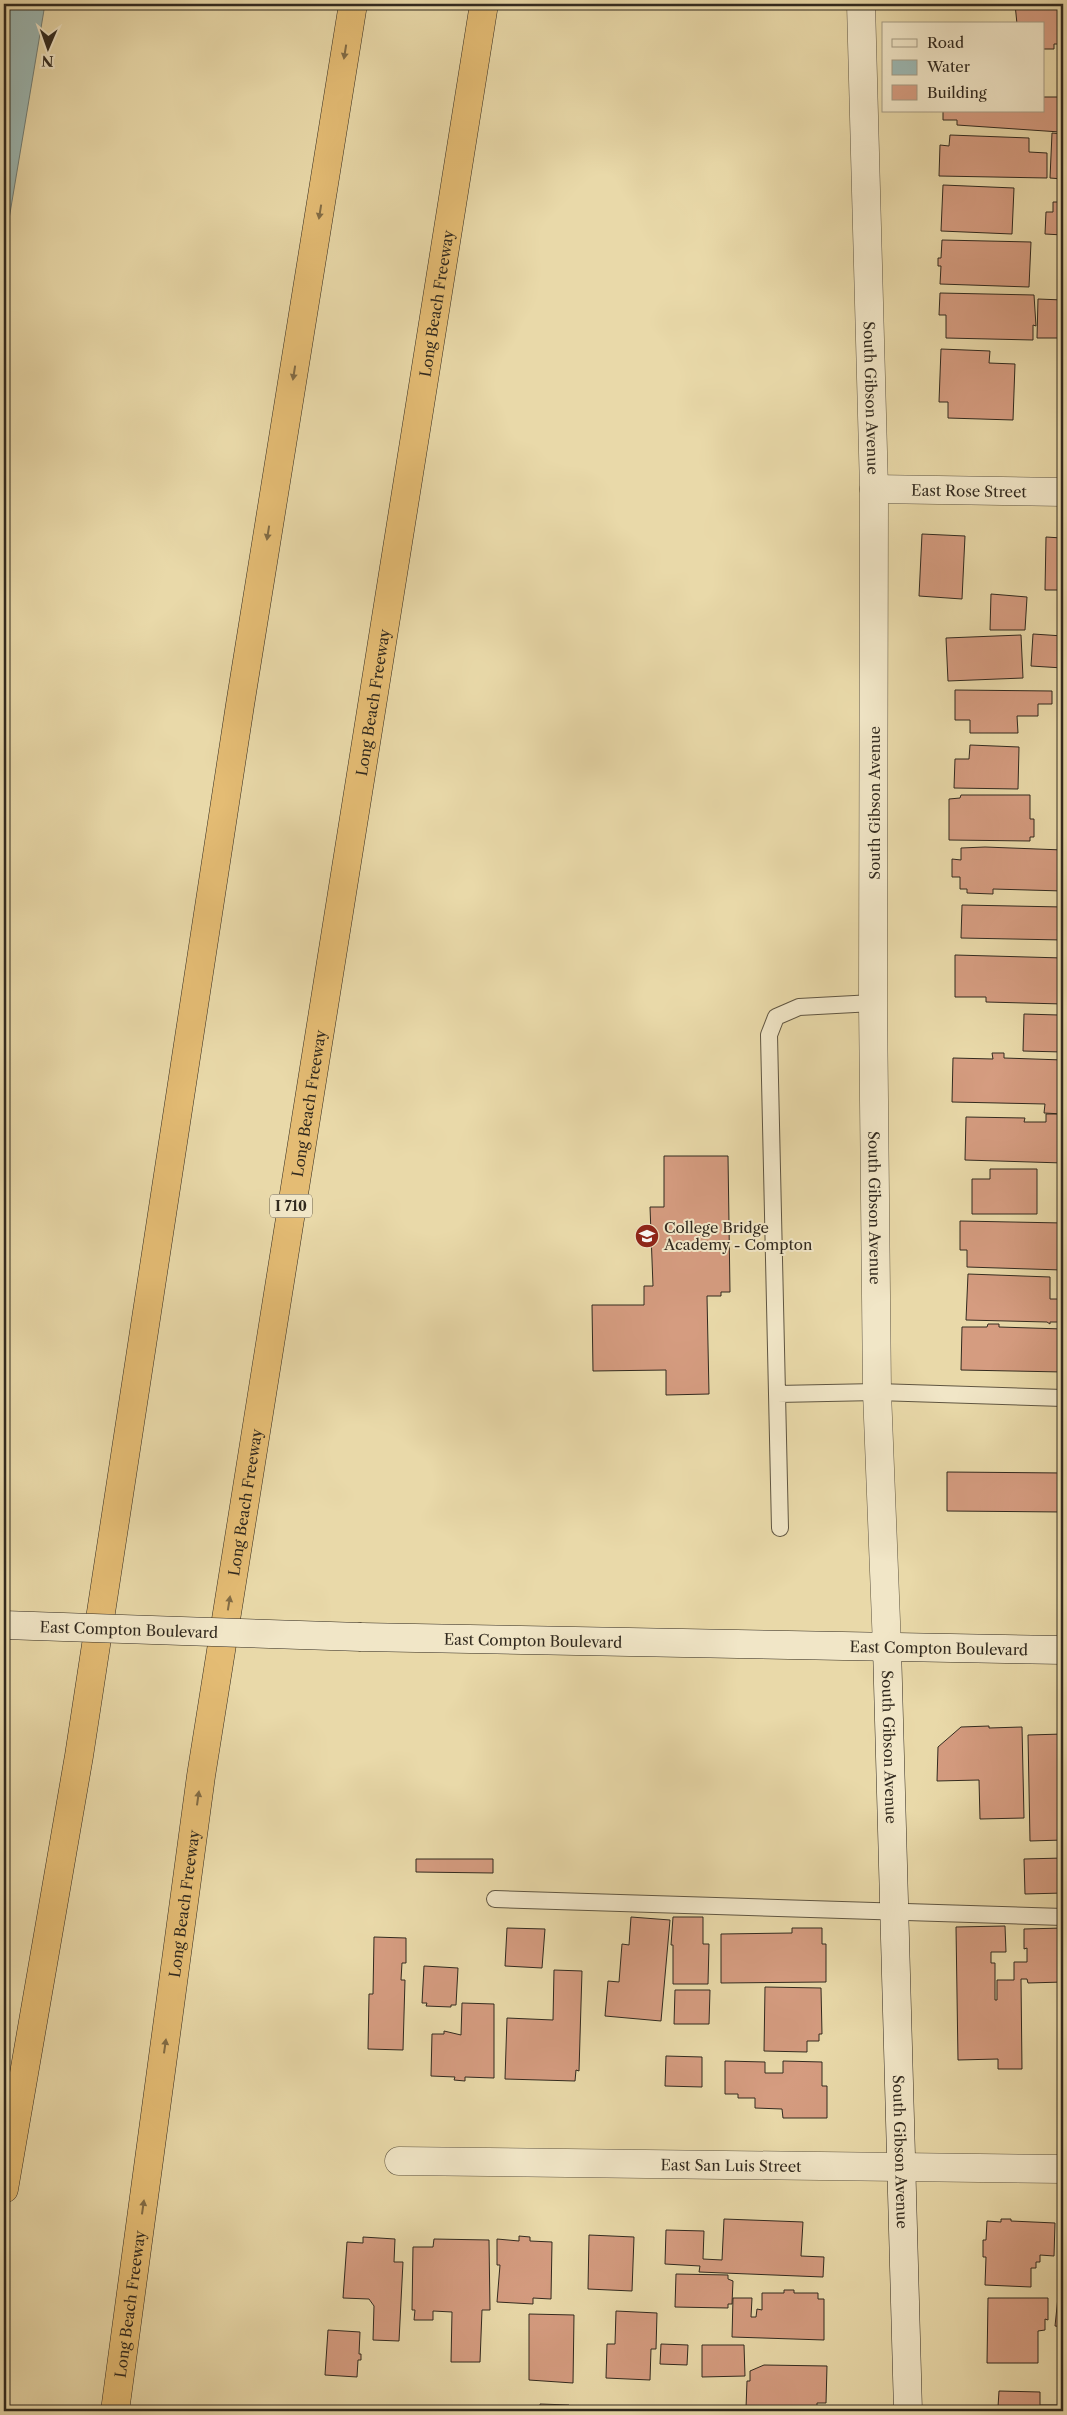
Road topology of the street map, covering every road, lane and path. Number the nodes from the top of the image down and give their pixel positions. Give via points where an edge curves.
1 (353, 4) edge
2 (484, 4) edge
3 (861, 4) edge
4 (874, 489) junction
5 (1063, 492) edge
6 (874, 1003) junction
7 (876, 1392) junction
8 (777, 1394) junction
9 (1063, 1398) edge
10 (780, 1528) dead end
11 (4, 1625) edge
12 (887, 1647) junction
13 (1063, 1650) edge
14 (495, 1899) dead end
15 (894, 1913) junction
16 (1063, 1917) edge
17 (399, 2161) dead end
18 (901, 2168) junction
19 (1063, 2169) edge
20 (4, 2189) edge
21 (115, 2411) edge
22 (908, 2411) edge

1 -> 20 highway via 240,706 79,1756
21 -> 2 highway, Long Beach Freeway / I 710 via 201,1776
3 - 4 street, South Gibson Avenue
4 - 5 street, East Rose Street
4 - 6 street, South Gibson Avenue
6 - 7 street, South Gibson Avenue
6 - 8 lane via 799,1007 776,1017 769,1035
7 - 8 lane
7 - 9 lane
7 - 12 street, South Gibson Avenue
8 - 10 lane
11 - 12 street, East Compton Boulevard, bridge
12 - 13 street, East Compton Boulevard
12 - 15 street, South Gibson Avenue
14 - 15 lane
15 - 16 lane
15 - 18 street, South Gibson Avenue
17 - 18 street, East San Luis Street
18 - 19 street, East San Luis Street
18 - 22 street, South Gibson Avenue

